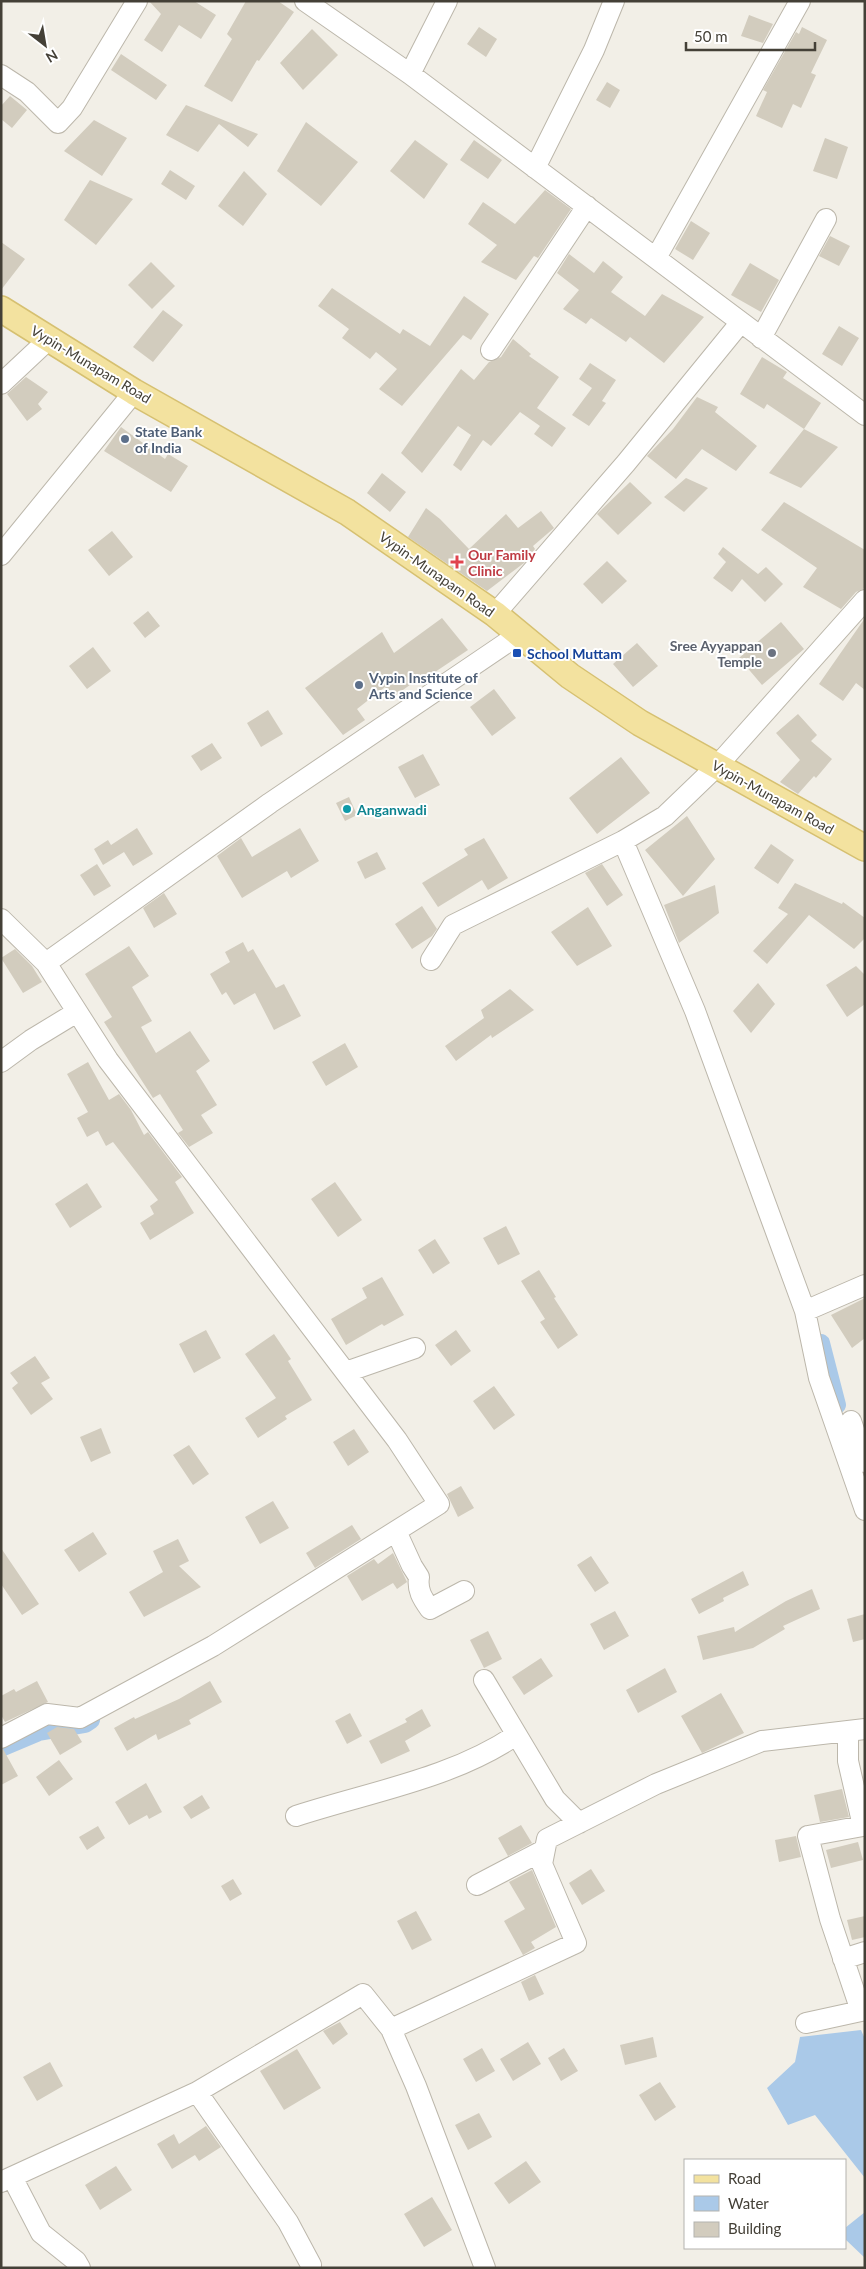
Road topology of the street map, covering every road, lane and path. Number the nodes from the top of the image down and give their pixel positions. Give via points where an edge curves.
1 (137, 1) edge
2 (305, 1) edge
3 (446, 1) edge
4 (614, 1) edge
5 (800, 1) edge
6 (410, 74) junction
7 (1, 75) edge
8 (535, 168) junction
9 (587, 206) junction
10 (826, 219) dead end
11 (656, 258) junction
12 (1, 310) edge
13 (741, 322) junction
14 (761, 338) junction
15 (49, 339) junction
16 (491, 350) dead end
17 (1, 384) edge
18 (134, 392) junction
19 (865, 415) edge
20 (1, 555) edge
21 (865, 600) edge
22 (495, 614) junction
23 (521, 633) junction
24 (717, 766) junction
25 (622, 840) junction
26 (865, 848) edge
27 (1, 919) edge
28 (431, 960) dead end
29 (46, 963) junction
30 (77, 1012) junction
31 (1, 1062) edge
32 (865, 1285) edge
33 (805, 1311) junction
34 (415, 1348) dead end
35 (346, 1372) junction
36 (851, 1422) dead end
37 (865, 1462) edge
38 (865, 1510) edge
39 (396, 1531) junction
40 (464, 1591) dead end
41 (484, 1680) dead end
42 (857, 1730) edge
43 (516, 1735) junction
44 (1, 1738) edge
45 (296, 1816) dead end
46 (579, 1822) junction
47 (544, 1850) junction
48 (477, 1885) dead end
49 (865, 1952) edge
50 (843, 1959) junction
51 (863, 2011) edge
52 (806, 2023) dead end
53 (391, 2029) junction
54 (197, 2092) junction
55 (6, 2180) edge
56 (311, 2265) dead end
57 (80, 2268) edge
58 (485, 2268) edge

1 - 7 street via 72,108 58,123 27,92
2 - 6 street
3 - 6 street
4 - 8 street via 594,50
5 - 11 street
6 - 8 street
8 - 9 street
9 - 11 street
9 - 16 street
10 - 14 street
11 - 13 street
12 - 15 main road, Vypin-Munapam Road
13 - 14 street
13 - 22 street via 626,463
14 - 19 street
15 - 17 street
15 - 18 main road, Vypin-Munapam Road
18 - 20 street
18 - 22 main road, Vypin-Munapam Road via 347,512
21 - 24 street
22 - 23 main road, Vypin-Munapam Road
23 - 24 main road, Vypin-Munapam Road via 570,676 609,704
23 - 29 street via 270,803
24 - 25 street via 665,816
24 - 26 main road, Vypin-Munapam Road
25 - 28 street via 453,925
25 - 33 street via 695,1011
27 - 29 street
29 - 30 street
30 - 31 street
30 - 35 street via 114,1068
32 - 33 street
33 - 38 street via 819,1378
34 - 35 street
35 - 39 street via 440,1504
36 - 37 street
39 - 40 street via 419,1577 422,1598 430,1609
39 - 44 street via 213,1646 80,1718 47,1714
41 - 43 street
42 - 46 street via 762,1741 656,1784
42 - 50 street via 848,1761 863,1826 808,1836
43 - 45 street via 491,1752 387,1790
43 - 46 street via 554,1799
46 - 47 street via 547,1839
47 - 48 street
47 - 53 street via 542,1864 576,1943
49 - 50 street
50 - 51 street
51 - 52 street
53 - 54 street via 363,1994
53 - 58 street
54 - 55 street
54 - 56 street via 288,2222
55 - 57 street via 41,2233 76,2261

